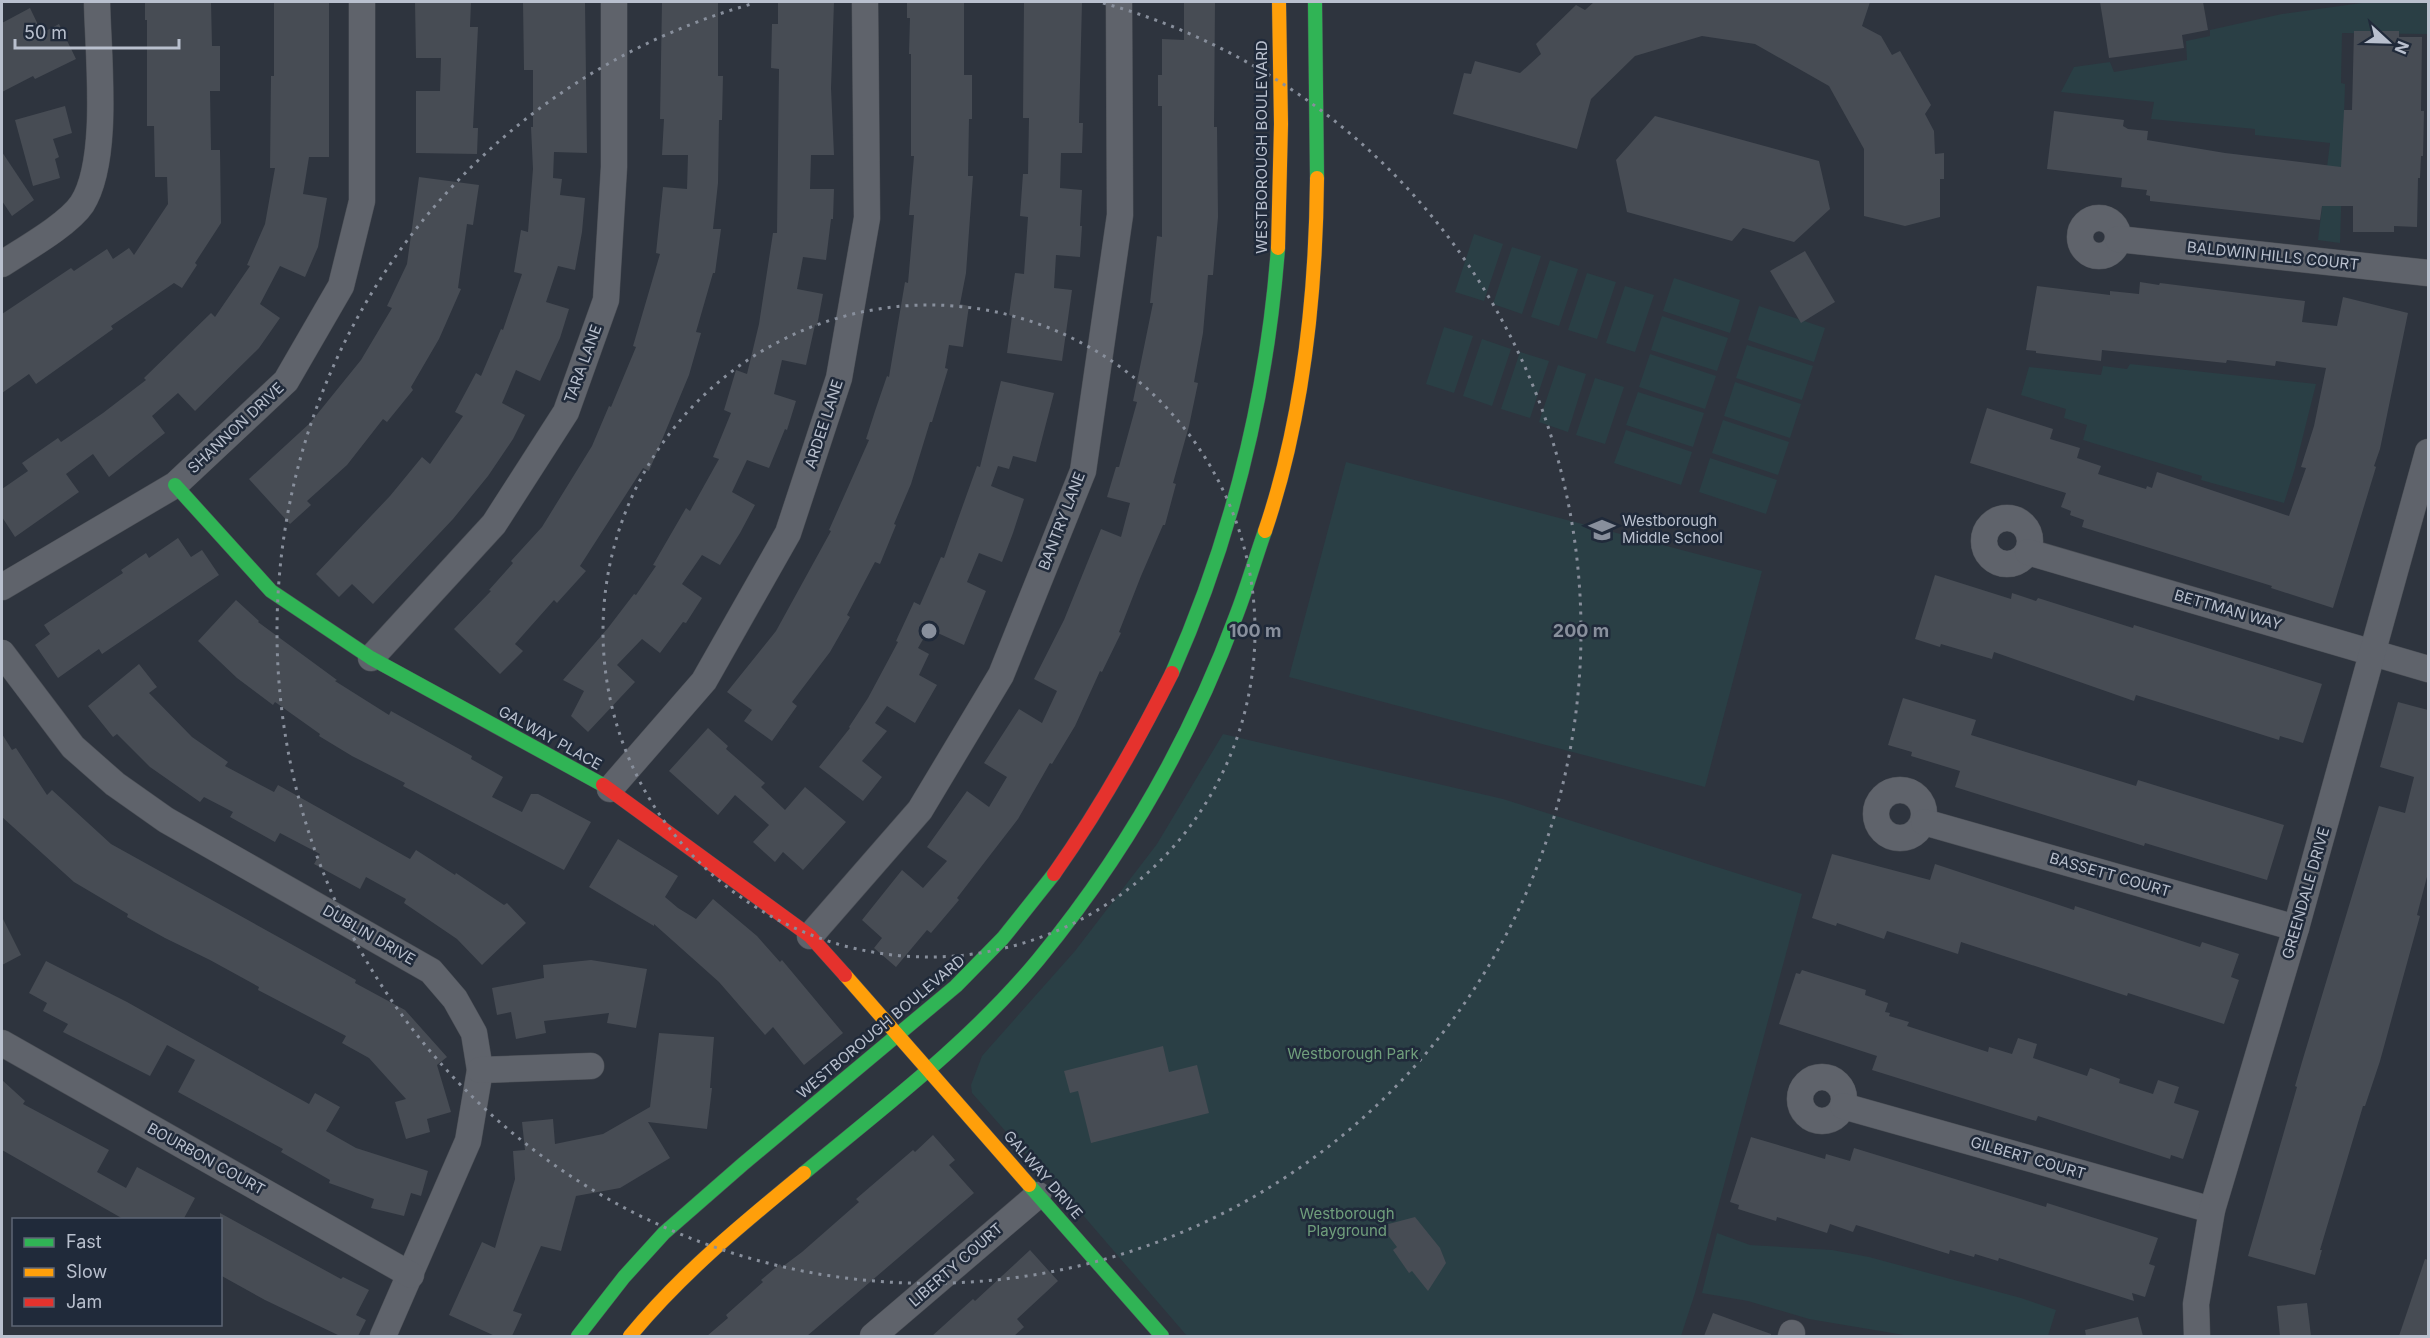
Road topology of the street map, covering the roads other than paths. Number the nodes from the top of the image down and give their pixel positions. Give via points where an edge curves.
1 (97, 2) edge
2 (362, 2) edge
3 (614, 2) edge
4 (865, 2) edge
5 (1119, 2) edge
6 (1279, 2) edge
7 (1315, 2) edge
8 (2118, 238) dead end
9 (2, 264) edge
10 (2428, 273) edge
11 (2428, 452) edge
12 (175, 485) junction
13 (2028, 552) dead end
14 (2, 587) edge
15 (2, 652) edge
16 (2374, 653) junction
17 (371, 658) junction
18 (2428, 669) edge
19 (610, 789) junction
20 (1924, 822) dead end
21 (2296, 928) junction
22 (810, 936) junction
23 (899, 1035) junction
24 (2, 1043) edge
25 (591, 1065) dead end
26 (480, 1070) junction
27 (927, 1070) junction
28 (1843, 1106) dead end
29 (1038, 1195) junction
30 (2212, 1210) junction
31 (411, 1275) junction
32 (383, 1336) edge
33 (578, 1336) edge
34 (630, 1336) edge
35 (873, 1336) edge
36 (1162, 1336) edge
37 (2197, 1336) edge

1 - 9 street via 100,133 91,182 82,205 64,222
2 - 12 street, SHANNON DRIVE via 362,201 341,286 286,381
3 - 17 street, TARA LANE via 614,167 606,300 566,412 494,524
4 - 19 street, ARDEE LANE via 867,219 840,378 788,533 704,681
5 - 22 street, BANTRY LANE via 1120,214 1083,471 1001,675 920,810
6 - 23 main road, WESTBOROUGH BOULEVARD via 1281,205 1271,329 1245,461 1210,582 1159,703 1086,829 1012,929 973,971
7 - 27 main road via 1317,204 1308,336 1282,470 1245,594 1203,696 1117,852 1051,945 1012,991
8 - 10 street, BALDWIN HILLS COURT
11 - 16 street, GREENDALE DRIVE
12 - 14 street, SHANNON DRIVE
12 - 17 main road, GALWAY PLACE via 271,591
13 - 16 street, BETTMAN WAY
15 - 26 street, DUBLIN DRIVE via 73,747 114,784 166,820 431,971 455,999 474,1034
16 - 18 street, BETTMAN WAY
16 - 21 street, GREENDALE DRIVE
17 - 19 main road, GALWAY PLACE
19 - 22 main road, GALWAY PLACE
20 - 21 street, BASSETT COURT
21 - 30 street, GREENDALE DRIVE
22 - 23 main road, GALWAY PLACE
23 - 27 main road, GALWAY DRIVE
23 - 33 main road, WESTBOROUGH BOULEVARD via 655,1242
24 - 31 street, BOURBON COURT
25 - 26 street
26 - 31 street, DUBLIN DRIVE via 468,1141
27 - 29 main road, GALWAY DRIVE
27 - 34 main road via 730,1233 688,1271
28 - 30 street, GILBERT COURT
29 - 35 street, LIBERTY COURT
29 - 36 main road, GALWAY DRIVE
30 - 37 street, GREENDALE DRIVE via 2196,1304
31 - 32 street, DUBLIN DRIVE

